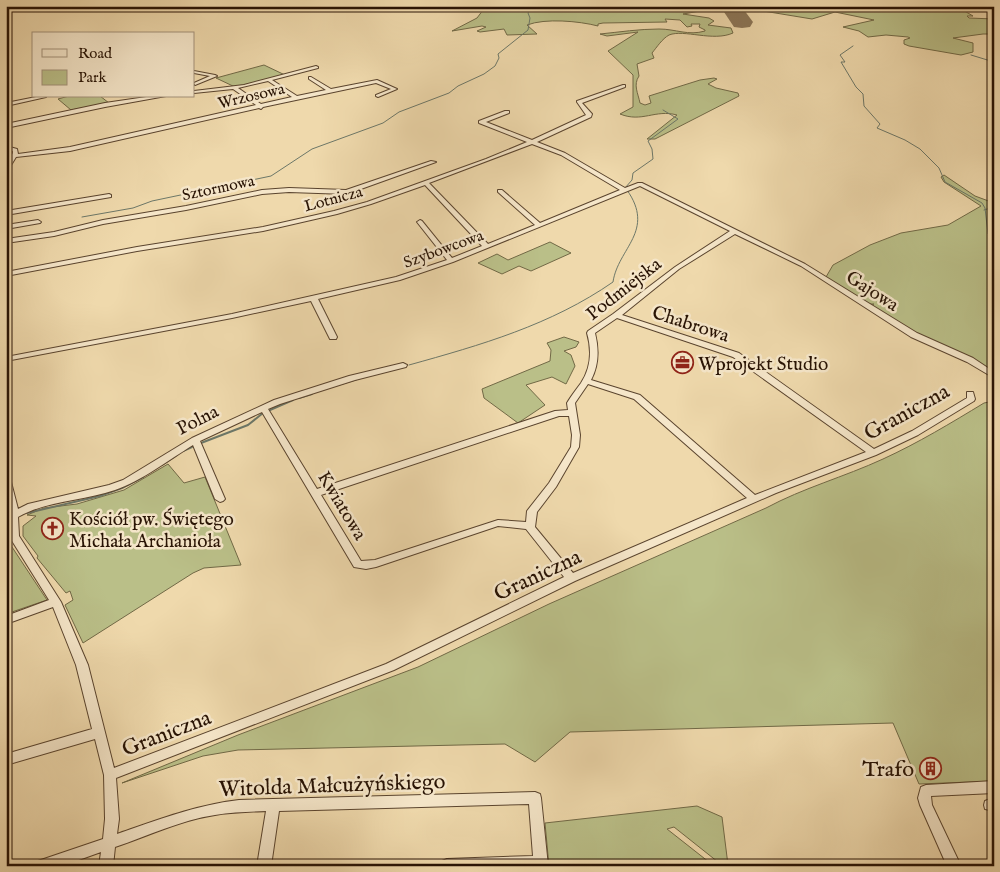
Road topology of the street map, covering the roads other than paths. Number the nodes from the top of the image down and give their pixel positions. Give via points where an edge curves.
1 (316, 67) dead end
2 (195, 72) edge
3 (311, 78) dead end
4 (269, 80) junction
5 (195, 84) edge
6 (623, 86) dead end
7 (235, 88) junction
8 (210, 90) junction
9 (330, 90) junction
10 (195, 92) edge
11 (378, 96) dead end
12 (39, 98) edge
13 (153, 98) edge
14 (296, 98) junction
15 (6, 105) edge
16 (261, 107) junction
17 (507, 112) dead end
18 (6, 126) edge
19 (532, 143) junction
20 (6, 148) edge
21 (14, 156) junction
22 (433, 162) dead end
23 (6, 169) edge
24 (426, 183) junction
25 (624, 190) junction
26 (500, 191) dead end
27 (108, 196) dead end
28 (6, 213) edge
29 (38, 222) dead end
30 (420, 222) dead end
31 (539, 225) junction
32 (6, 227) edge
33 (735, 231) junction
34 (6, 241) edge
35 (487, 247) junction
36 (451, 261) junction
37 (6, 274) edge
38 (314, 299) junction
39 (618, 316) junction
40 (333, 337) dead end
41 (6, 359) edge
42 (403, 365) dead end
43 (994, 376) edge
44 (586, 382) junction
45 (970, 394) dead end
46 (264, 409) junction
47 (573, 413) junction
48 (195, 440) junction
49 (873, 453) junction
50 (6, 482) edge
51 (316, 493) junction
52 (220, 499) dead end
53 (754, 499) junction
54 (14, 516) junction
55 (530, 526) junction
56 (10, 537) edge
57 (571, 578) junction
58 (56, 602) junction
59 (6, 620) edge
60 (100, 732) junction
61 (6, 760) edge
62 (110, 775) junction
63 (994, 787) edge
64 (273, 805) junction
65 (109, 844) junction
66 (541, 864) edge
67 (43, 866) edge
68 (106, 866) edge
69 (264, 866) edge
70 (447, 866) edge
71 (954, 866) edge

1 - 4 street
2 - 5 street via 215,76
3 - 9 street
4 - 7 street
4 - 14 street
5 - 8 street
6 - 19 street, Lotnicza via 579,102 589,116
7 - 8 street
7 - 16 street
8 - 10 street
9 - 11 street, Wrzosowa via 376,81 395,90
9 - 14 street, Wrzosowa
12 - 15 street
13 - 18 street
14 - 16 street, Wrzosowa
16 - 21 street, Wrzosowa via 70,149
17 - 19 street via 481,122
19 - 24 street, Lotnicza
19 - 25 street via 563,154
20 - 21 street via 15,150
21 - 23 street
22 - 34 street, Sztormowa via 348,192 262,192
24 - 35 street
24 - 37 street, Lotnicza via 315,219
25 - 31 street, Szybowcowa
25 - 33 street, Szybowcowa via 640,184
26 - 31 street
27 - 28 street
29 - 32 street
30 - 36 street
31 - 35 street, Szybowcowa
33 - 39 street, Podmiejska via 677,268
33 - 43 street, Gajowa via 803,265 914,335 970,360
35 - 36 street, Szybowcowa
36 - 38 street, Szybowcowa via 398,279
38 - 40 street
38 - 41 street, Szybowcowa
39 - 44 street, Podmiejska via 592,333 596,347
39 - 49 street, Chabrowa via 736,355
42 - 46 street, Polna via 298,394
44 - 47 street, Podmiejska via 571,403
44 - 53 street via 637,397
45 - 49 street, Graniczna via 971,399 934,422
46 - 48 street, Polna
46 - 51 street, Kwiatowa
47 - 51 street via 558,413
47 - 55 street, Podmiejska via 575,447 553,485 532,511
48 - 52 street
48 - 54 street, Polna via 116,487 28,507
49 - 53 street, Graniczna
50 - 54 street
51 - 55 street, Kwiatowa via 358,564 376,563 498,523
53 - 57 street, Graniczna
54 - 56 street
55 - 57 street
56 - 58 street
57 - 62 street, Graniczna via 390,667
58 - 59 street
58 - 60 street via 82,664
60 - 61 street
60 - 62 street
62 - 65 street via 112,819
63 - 71 street via 926,791 926,805
64 - 65 street, Witolda Małcużyńskiego via 214,809
64 - 66 street, Witolda Małcużyńskiego via 535,798
64 - 69 street
65 - 67 street, Witolda Małcużyńskiego
65 - 68 street
66 - 70 street

